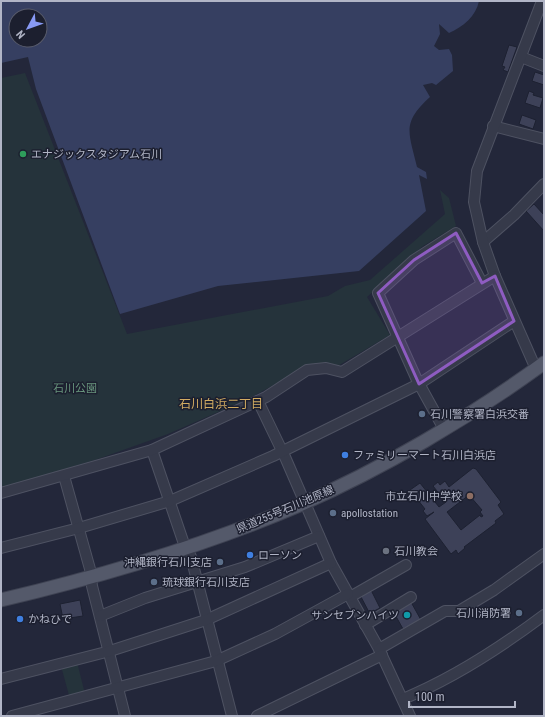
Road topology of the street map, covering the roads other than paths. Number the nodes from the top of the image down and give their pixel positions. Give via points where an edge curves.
1 (542, 4) edge
2 (521, 57) junction
3 (544, 66) edge
4 (493, 126) junction
5 (544, 140) edge
6 (544, 184) edge
7 (483, 242) junction
8 (495, 276) junction
9 (482, 283) junction
10 (514, 321) junction
11 (397, 336) junction
12 (540, 366) edge
13 (419, 384) junction
14 (258, 401) junction
15 (444, 429) junction
16 (152, 450) junction
17 (283, 452) junction
18 (64, 476) junction
19 (1, 493) edge
20 (170, 500) junction
21 (305, 503) junction
22 (79, 528) junction
23 (319, 536) junction
24 (1, 548) edge
25 (188, 548) junction
26 (544, 554) edge
27 (331, 563) junction
28 (406, 565) dead end
29 (91, 578) junction
30 (197, 583) junction
31 (349, 596) junction
32 (411, 597) dead end
33 (1, 600) edge
34 (544, 615) edge
35 (100, 616) junction
36 (206, 620) junction
37 (365, 625) junction
38 (110, 651) junction
39 (380, 652) junction
40 (216, 662) junction
41 (1, 680) edge
42 (118, 687) junction
43 (403, 699) junction
44 (12, 716) edge
45 (125, 716) edge
46 (232, 716) edge
47 (257, 716) edge
48 (410, 716) edge

1 - 2 street
2 - 3 street
2 - 4 street
4 - 5 street
4 - 7 street via 477,171 474,202
6 - 7 street
7 - 8 street
8 - 9 street
8 - 10 street
9 - 11 street
9 - 11 street via 456,233 414,260 378,293
10 - 12 street
10 - 13 street
11 - 13 street
11 - 14 street via 342,372 326,368 307,370
12 - 15 main road, 県道255号石川池原線
13 - 15 street
13 - 17 street
14 - 16 street
14 - 17 street
15 - 21 main road, 県道255号石川池原線
16 - 18 street
16 - 20 street
17 - 20 street
17 - 21 street
18 - 19 street
18 - 22 street
20 - 22 street
20 - 25 street via 183,541
21 - 23 street
21 - 25 main road, 県道255号石川池原線
22 - 24 street
22 - 29 street
23 - 27 street
23 - 30 street via 245,567
25 - 29 main road, 県道255号石川池原線
25 - 30 street
26 - 39 street via 494,590 459,611 445,611
27 - 31 street
27 - 36 street
28 - 31 street
29 - 33 main road, 県道255号石川池原線
29 - 35 street
30 - 35 street via 145,598
30 - 36 street
31 - 37 street
31 - 40 street
32 - 37 street
34 - 43 street via 504,645 430,688
35 - 38 street
36 - 38 street
36 - 40 street
37 - 39 street
38 - 41 street
38 - 42 street
39 - 43 street
39 - 47 street
40 - 42 street
40 - 46 street
42 - 44 street
42 - 45 street
43 - 48 street

